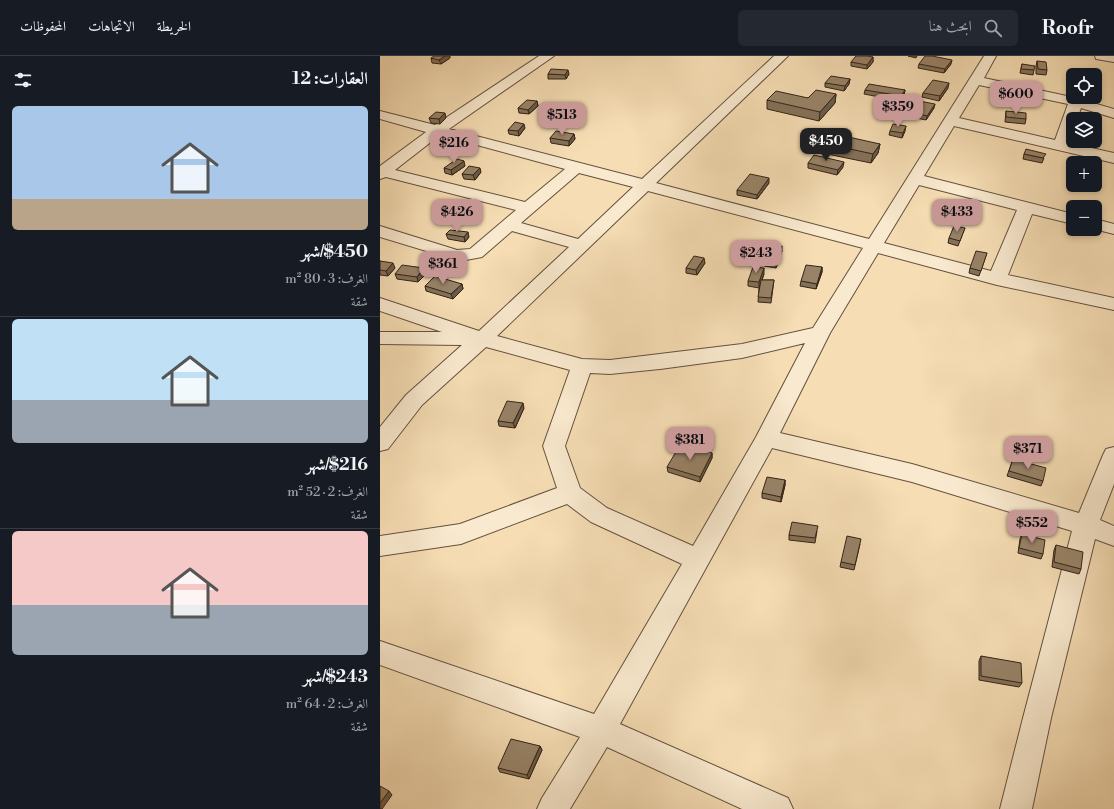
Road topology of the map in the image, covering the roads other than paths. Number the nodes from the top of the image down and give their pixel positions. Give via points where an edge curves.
1 (548, 56) edge
2 (782, 56) edge
3 (990, 56) edge
4 (1101, 56) edge
5 (1114, 58) edge
6 (976, 80) junction
7 (1066, 100) edge
8 (1075, 104) edge
9 (1082, 104) edge
10 (1114, 114) edge
11 (380, 115) edge
12 (952, 121) junction
13 (439, 129) junction
14 (1061, 145) junction
15 (1114, 158) edge
16 (576, 167) junction
17 (382, 173) edge
18 (915, 179) junction
19 (645, 186) junction
20 (1026, 207) junction
21 (529, 208) junction
22 (1066, 217) edge
23 (509, 225) junction
24 (1102, 226) edge
25 (1114, 229) edge
26 (384, 237) edge
27 (582, 245) junction
28 (874, 246) junction
29 (997, 279) junction
30 (380, 304) edge
31 (1114, 304) edge
32 (820, 332) junction
33 (380, 338) edge
34 (482, 339) junction
35 (582, 366) junction
36 (766, 438) junction
37 (380, 443) edge
38 (1114, 455) edge
39 (570, 493) junction
40 (1086, 526) junction
41 (1114, 536) edge
42 (380, 546) edge
43 (698, 560) junction
44 (380, 653) edge
45 (601, 730) junction
46 (553, 809) edge
47 (777, 809) edge
48 (1016, 809) edge

1 - 13 street
2 - 19 street
3 - 6 street
4 - 5 street
6 - 7 street
6 - 12 street
8 - 14 street
9 - 10 street
11 - 13 street
12 - 14 street
12 - 18 street
13 - 16 street
13 - 17 street
14 - 15 street
16 - 19 street
16 - 21 street
17 - 21 street
18 - 20 street
18 - 28 street
19 - 27 street
19 - 28 street
20 - 22 street
20 - 29 street
21 - 23 street
23 - 26 street via 476,253 466,256
23 - 27 street
24 - 25 street
27 - 34 street
28 - 29 street
28 - 32 street
29 - 31 street
30 - 34 street
32 - 35 street via 742,351 617,367
32 - 36 street
33 - 34 street
34 - 35 street
34 - 37 street via 414,400
35 - 39 street via 554,446
36 - 40 street via 912,473
36 - 43 street
38 - 40 street
39 - 42 street via 461,534
39 - 43 street via 599,515
40 - 41 street
40 - 48 street
43 - 45 street
44 - 45 street
45 - 46 street
45 - 47 street

